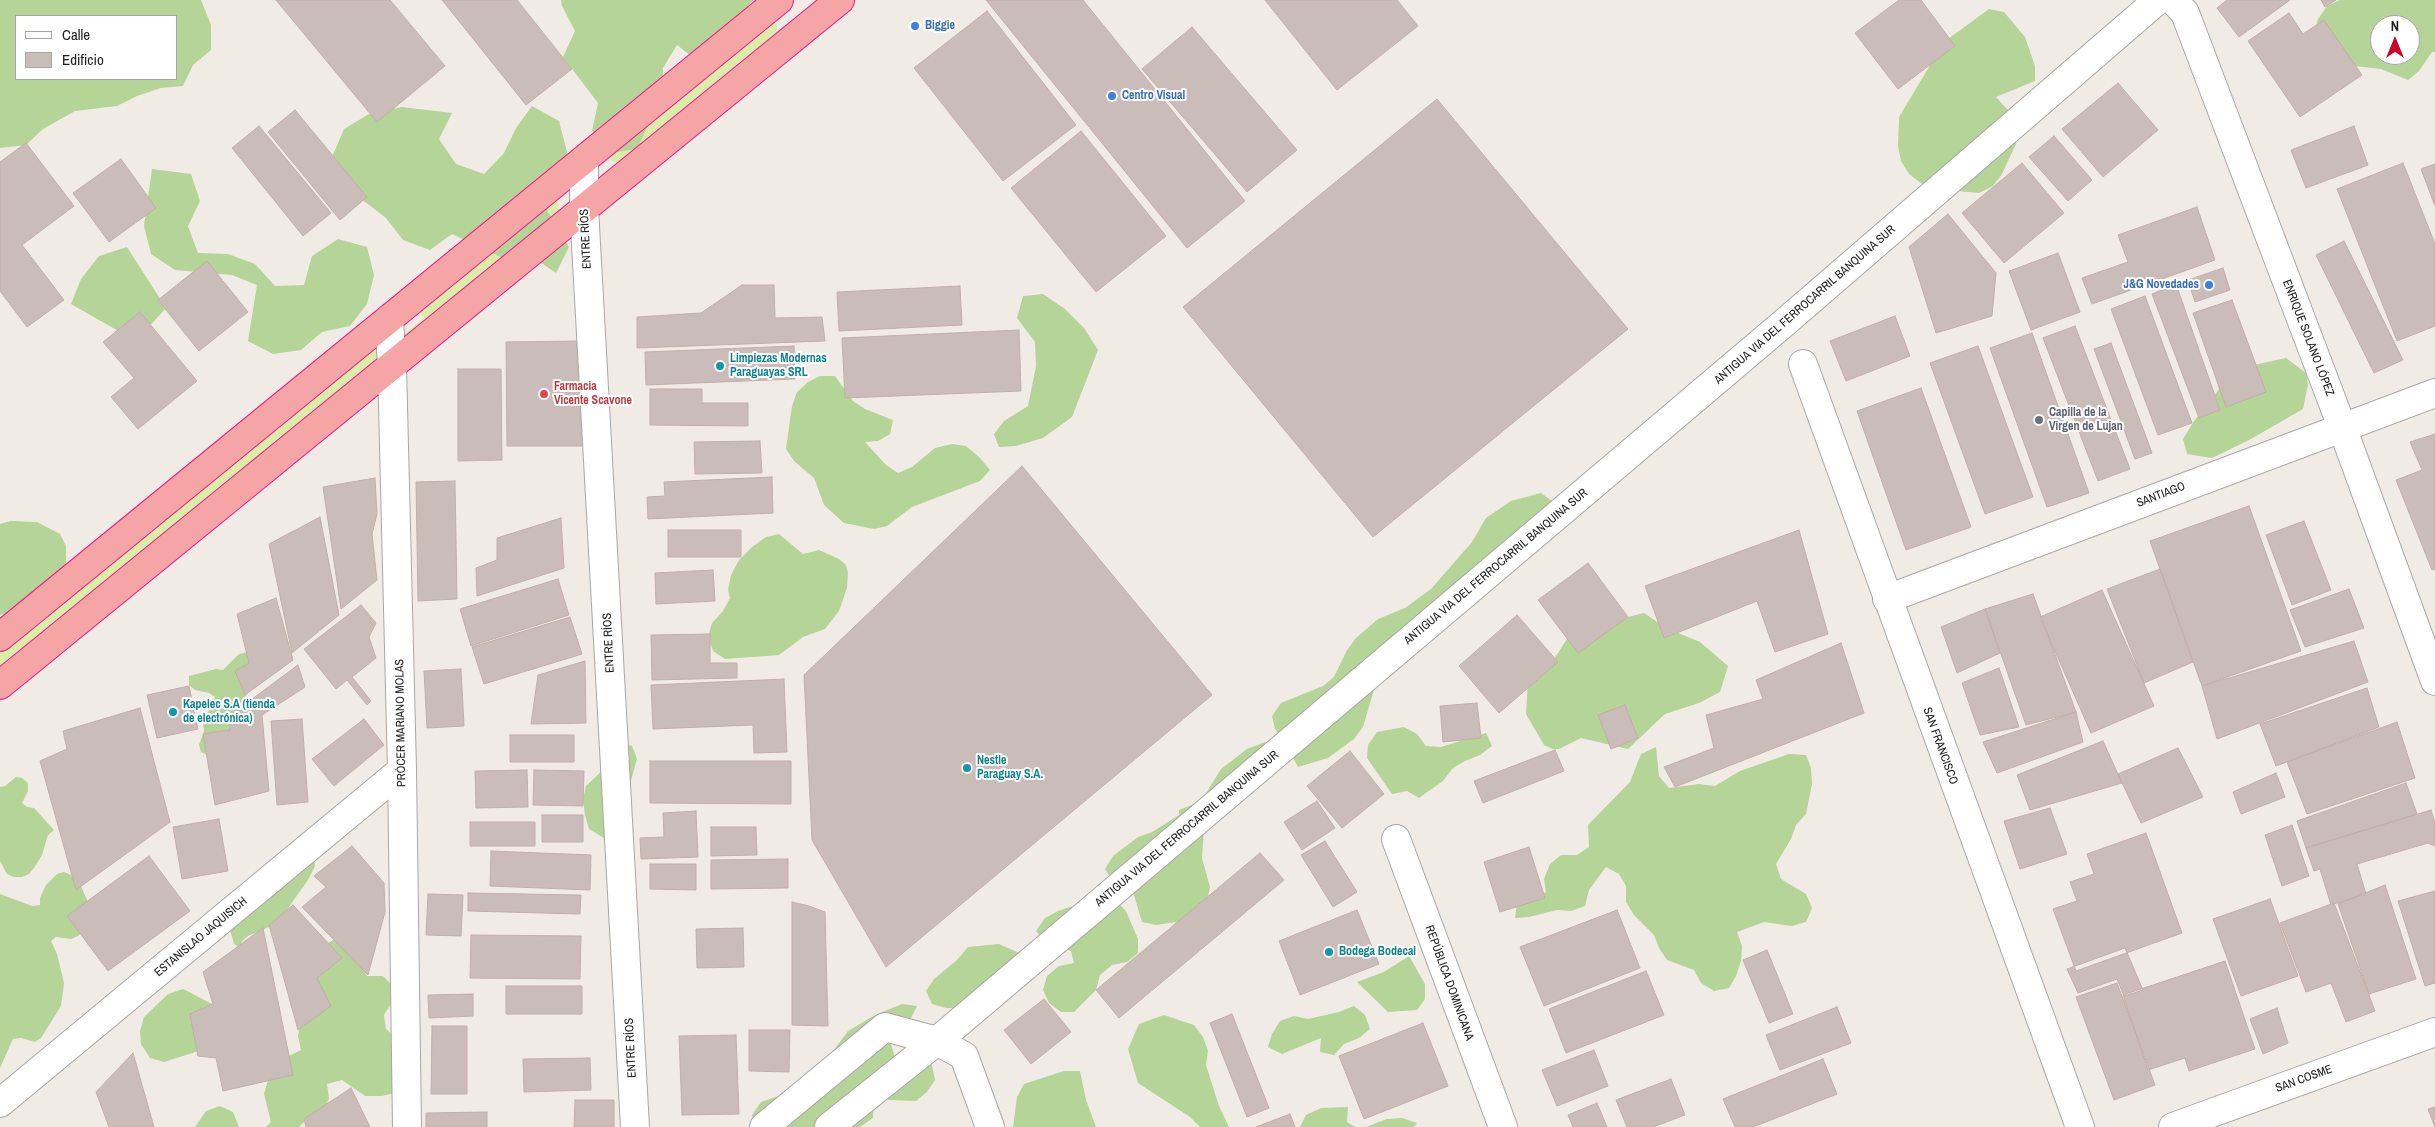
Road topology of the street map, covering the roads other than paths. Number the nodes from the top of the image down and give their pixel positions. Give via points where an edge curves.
1 (779, 0) edge
2 (840, 0) edge
3 (2158, 0) edge
4 (2173, 0) edge
5 (584, 160) junction
6 (584, 208) junction
7 (389, 319) junction
8 (1803, 364) dead end
9 (392, 365) junction
10 (2435, 393) edge
11 (2342, 427) junction
12 (1887, 599) junction
13 (0, 637) edge
14 (2435, 681) edge
15 (0, 684) edge
16 (402, 770) junction
17 (1396, 839) dead end
18 (2435, 1032) edge
19 (937, 1041) junction
20 (0, 1103) edge
21 (407, 1127) edge
22 (635, 1127) edge
23 (764, 1127) edge
24 (829, 1127) edge
25 (990, 1127) edge
26 (1503, 1127) edge
27 (2080, 1127) edge
28 (2173, 1127) edge

1 - 5 highway
2 - 6 highway
3 - 19 street, ANTIGUA VIA DEL FERROCARRIL BANQUINA SUR via 1784,323
4 - 11 street, ENRIQUE SOLANO LÓPEZ via 2185,13
5 - 6 street, ENTRE RÍOS
5 - 7 highway
6 - 9 highway
6 - 22 street, ENTRE RÍOS
7 - 9 street, PRÓCER MARIANO MOLAS
7 - 13 highway
8 - 12 street, SAN FRANCISCO
9 - 15 highway
9 - 16 street, PRÓCER MARIANO MOLAS
10 - 11 street, SANTIAGO
11 - 12 street, SANTIAGO
11 - 14 street, ENRIQUE SOLANO LÓPEZ
12 - 27 street, SAN FRANCISCO
16 - 20 street, ESTANISLAO JAQUISICH
16 - 21 street, PRÓCER MARIANO MOLAS
17 - 26 street, REPÚBLICA DOMINICANA
18 - 28 street, SAN COSME
19 - 23 street via 885,1027
19 - 24 street, ANTIGUA VIA DEL FERROCARRIL BANQUINA SUR
19 - 25 street via 964,1056

